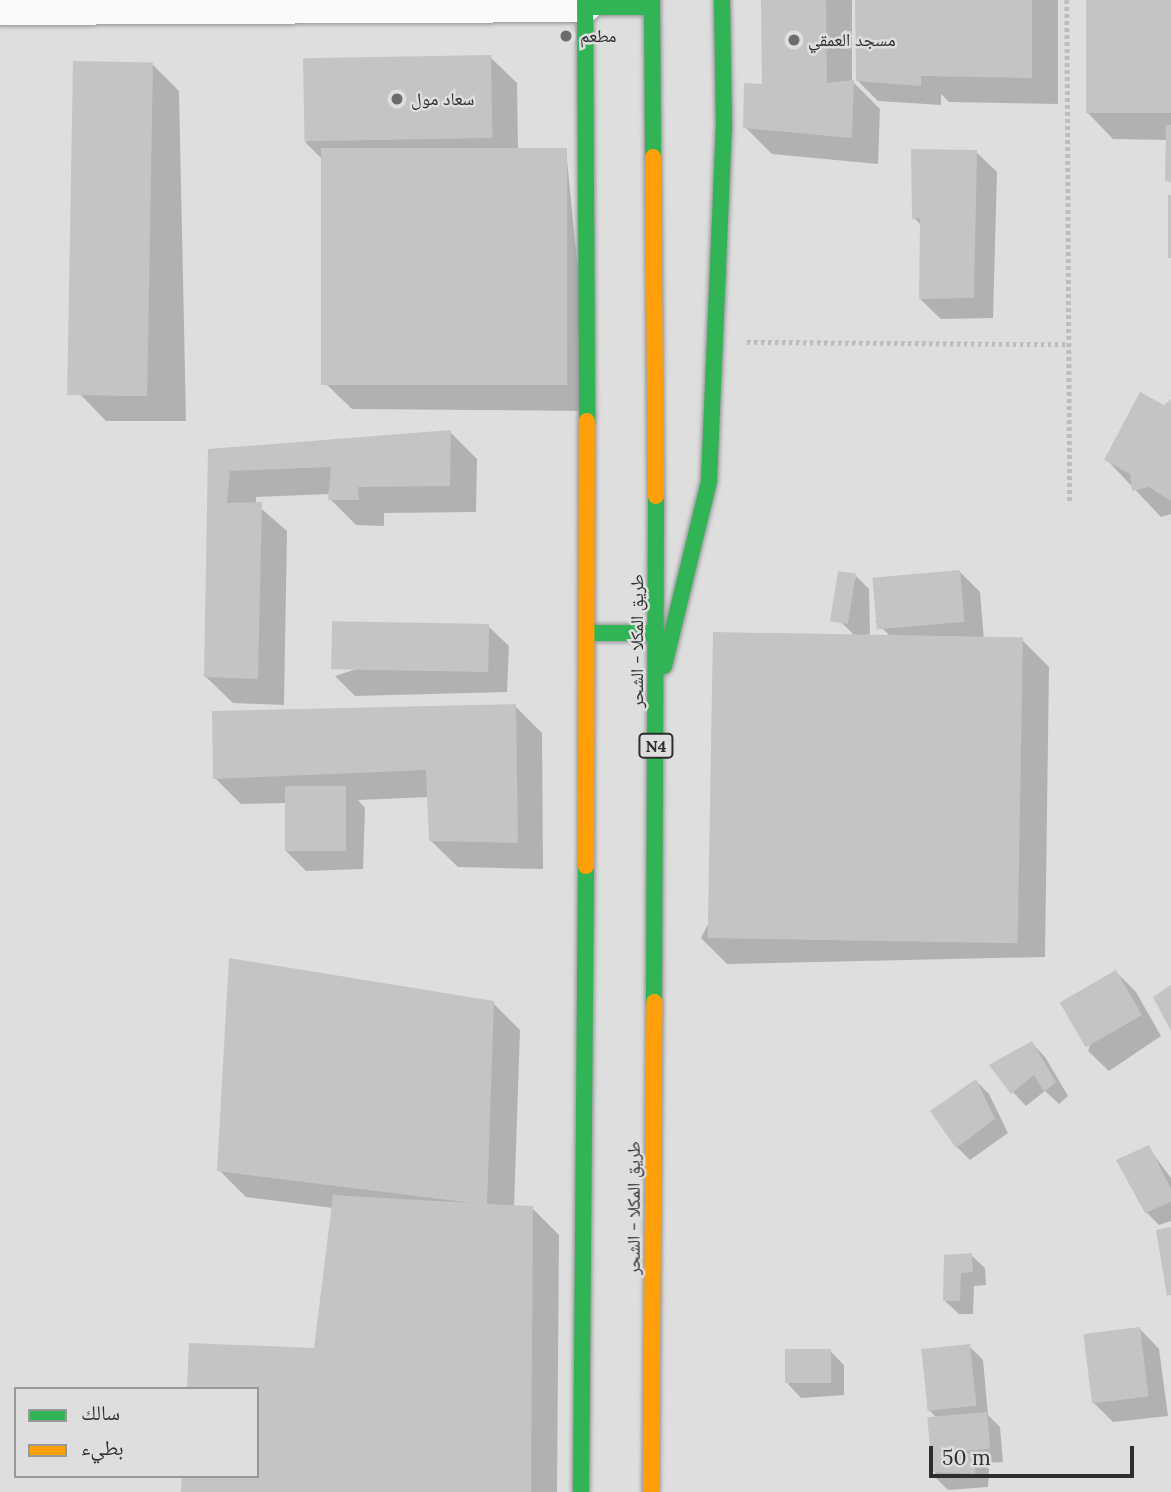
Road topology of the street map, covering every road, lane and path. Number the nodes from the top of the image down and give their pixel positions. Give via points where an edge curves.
1 (722, 0) edge
2 (1067, 0) edge
3 (585, 3) edge
4 (652, 3) edge
5 (17, 6) edge
6 (715, 342) junction
7 (1069, 344) junction
8 (1070, 503) dead end
9 (588, 633) junction
10 (657, 633) junction
11 (657, 696) junction
12 (581, 1492) edge
13 (651, 1492) edge

1 - 6 main road via 724,129
2 - 7 path
3 - 4 main road
3 - 5 street
3 - 9 main road
4 - 10 main road, طريق المكلا - الشحر / N4
6 - 7 path
6 - 11 main road via 709,481
7 - 8 path
9 - 10 main road
9 - 12 main road
10 - 11 main road, طريق المكلا - الشحر / N4
11 - 13 main road, طريق المكلا - الشحر / N4

